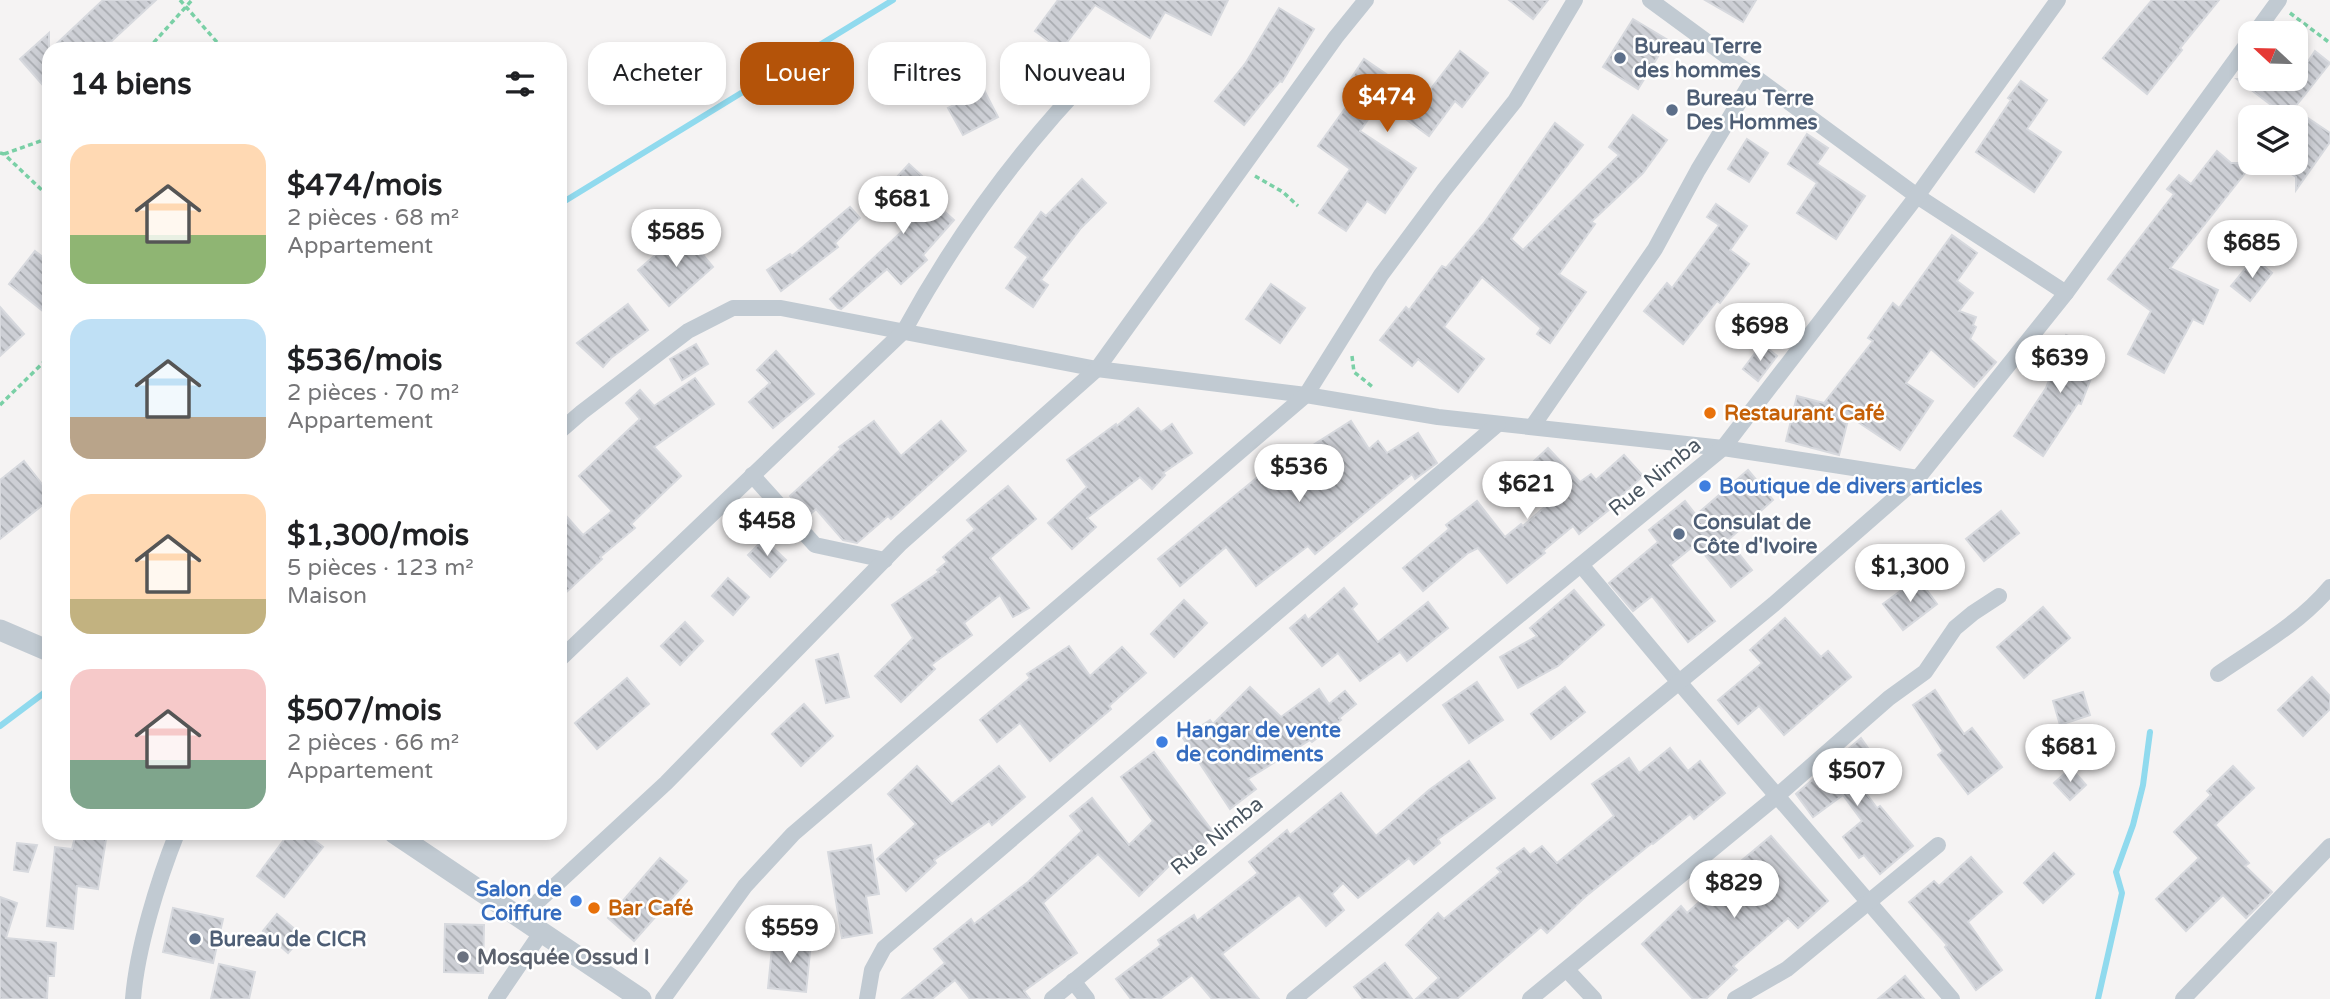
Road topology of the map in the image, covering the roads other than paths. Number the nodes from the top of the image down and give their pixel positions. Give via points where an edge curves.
1 (1366, 0) edge
2 (1575, 0) edge
3 (1650, 0) edge
4 (2058, 0) edge
5 (2276, 1) edge
6 (2263, 21) edge
7 (2238, 56) edge
8 (1755, 76) junction
9 (1062, 105) edge
10 (1917, 196) junction
11 (2066, 293) junction
12 (904, 331) junction
13 (1097, 369) junction
14 (1306, 395) junction
15 (1498, 424) junction
16 (567, 425) edge
17 (1532, 427) junction
18 (1723, 448) junction
19 (752, 475) junction
20 (1918, 478) junction
21 (886, 560) junction
22 (1581, 565) junction
23 (2330, 587) edge
24 (1999, 596) dead end
25 (0, 630) edge
26 (42, 648) edge
27 (567, 652) edge
28 (2218, 674) dead end
29 (1678, 681) junction
30 (1777, 796) junction
31 (174, 840) edge
32 (404, 840) edge
33 (1938, 845) dead end
34 (2330, 846) edge
35 (1870, 903) junction
36 (520, 918) junction
37 (541, 933) junction
38 (1567, 970) junction
39 (1073, 982) junction
40 (133, 999) edge
41 (496, 999) edge
42 (641, 999) edge
43 (663, 999) edge
44 (867, 999) edge
45 (1052, 999) edge
46 (1087, 999) edge
47 (1294, 999) edge
48 (1530, 999) edge
49 (1594, 999) edge
50 (1735, 999) edge
51 (1952, 999) edge
52 (2183, 999) edge

1 - 13 street
2 - 14 street via 1516,101 1385,270
3 - 8 street
4 - 10 street, Rue Nimba
5 - 6 street
7 - 11 street
8 - 10 street
8 - 17 street via 1655,249
9 - 12 street via 1005,176 932,281
10 - 11 street
10 - 18 street, Rue Nimba
11 - 20 street
12 - 13 street
12 - 16 street via 781,308 733,309 688,331
12 - 19 street
13 - 14 street
13 - 21 street
14 - 15 street
14 - 43 street via 793,834 745,886
15 - 17 street
15 - 44 street via 884,948 872,970
17 - 18 street
18 - 20 street
18 - 22 street, Rue Nimba
19 - 21 street via 815,544
19 - 27 street
20 - 29 street
21 - 36 street via 666,783
22 - 29 street
22 - 39 street, Rue Nimba
23 - 28 street via 2297,618
24 - 30 street via 1955,628 1925,672
25 - 26 street
29 - 30 street
29 - 47 street
30 - 35 street
30 - 38 street
31 - 40 street via 162,871
32 - 36 street
33 - 35 street
34 - 52 street
35 - 50 street via 1787,970
35 - 51 street
36 - 37 street
37 - 41 street
37 - 42 street
38 - 48 street
38 - 49 street
39 - 45 street, Rue Nimba
39 - 46 street

